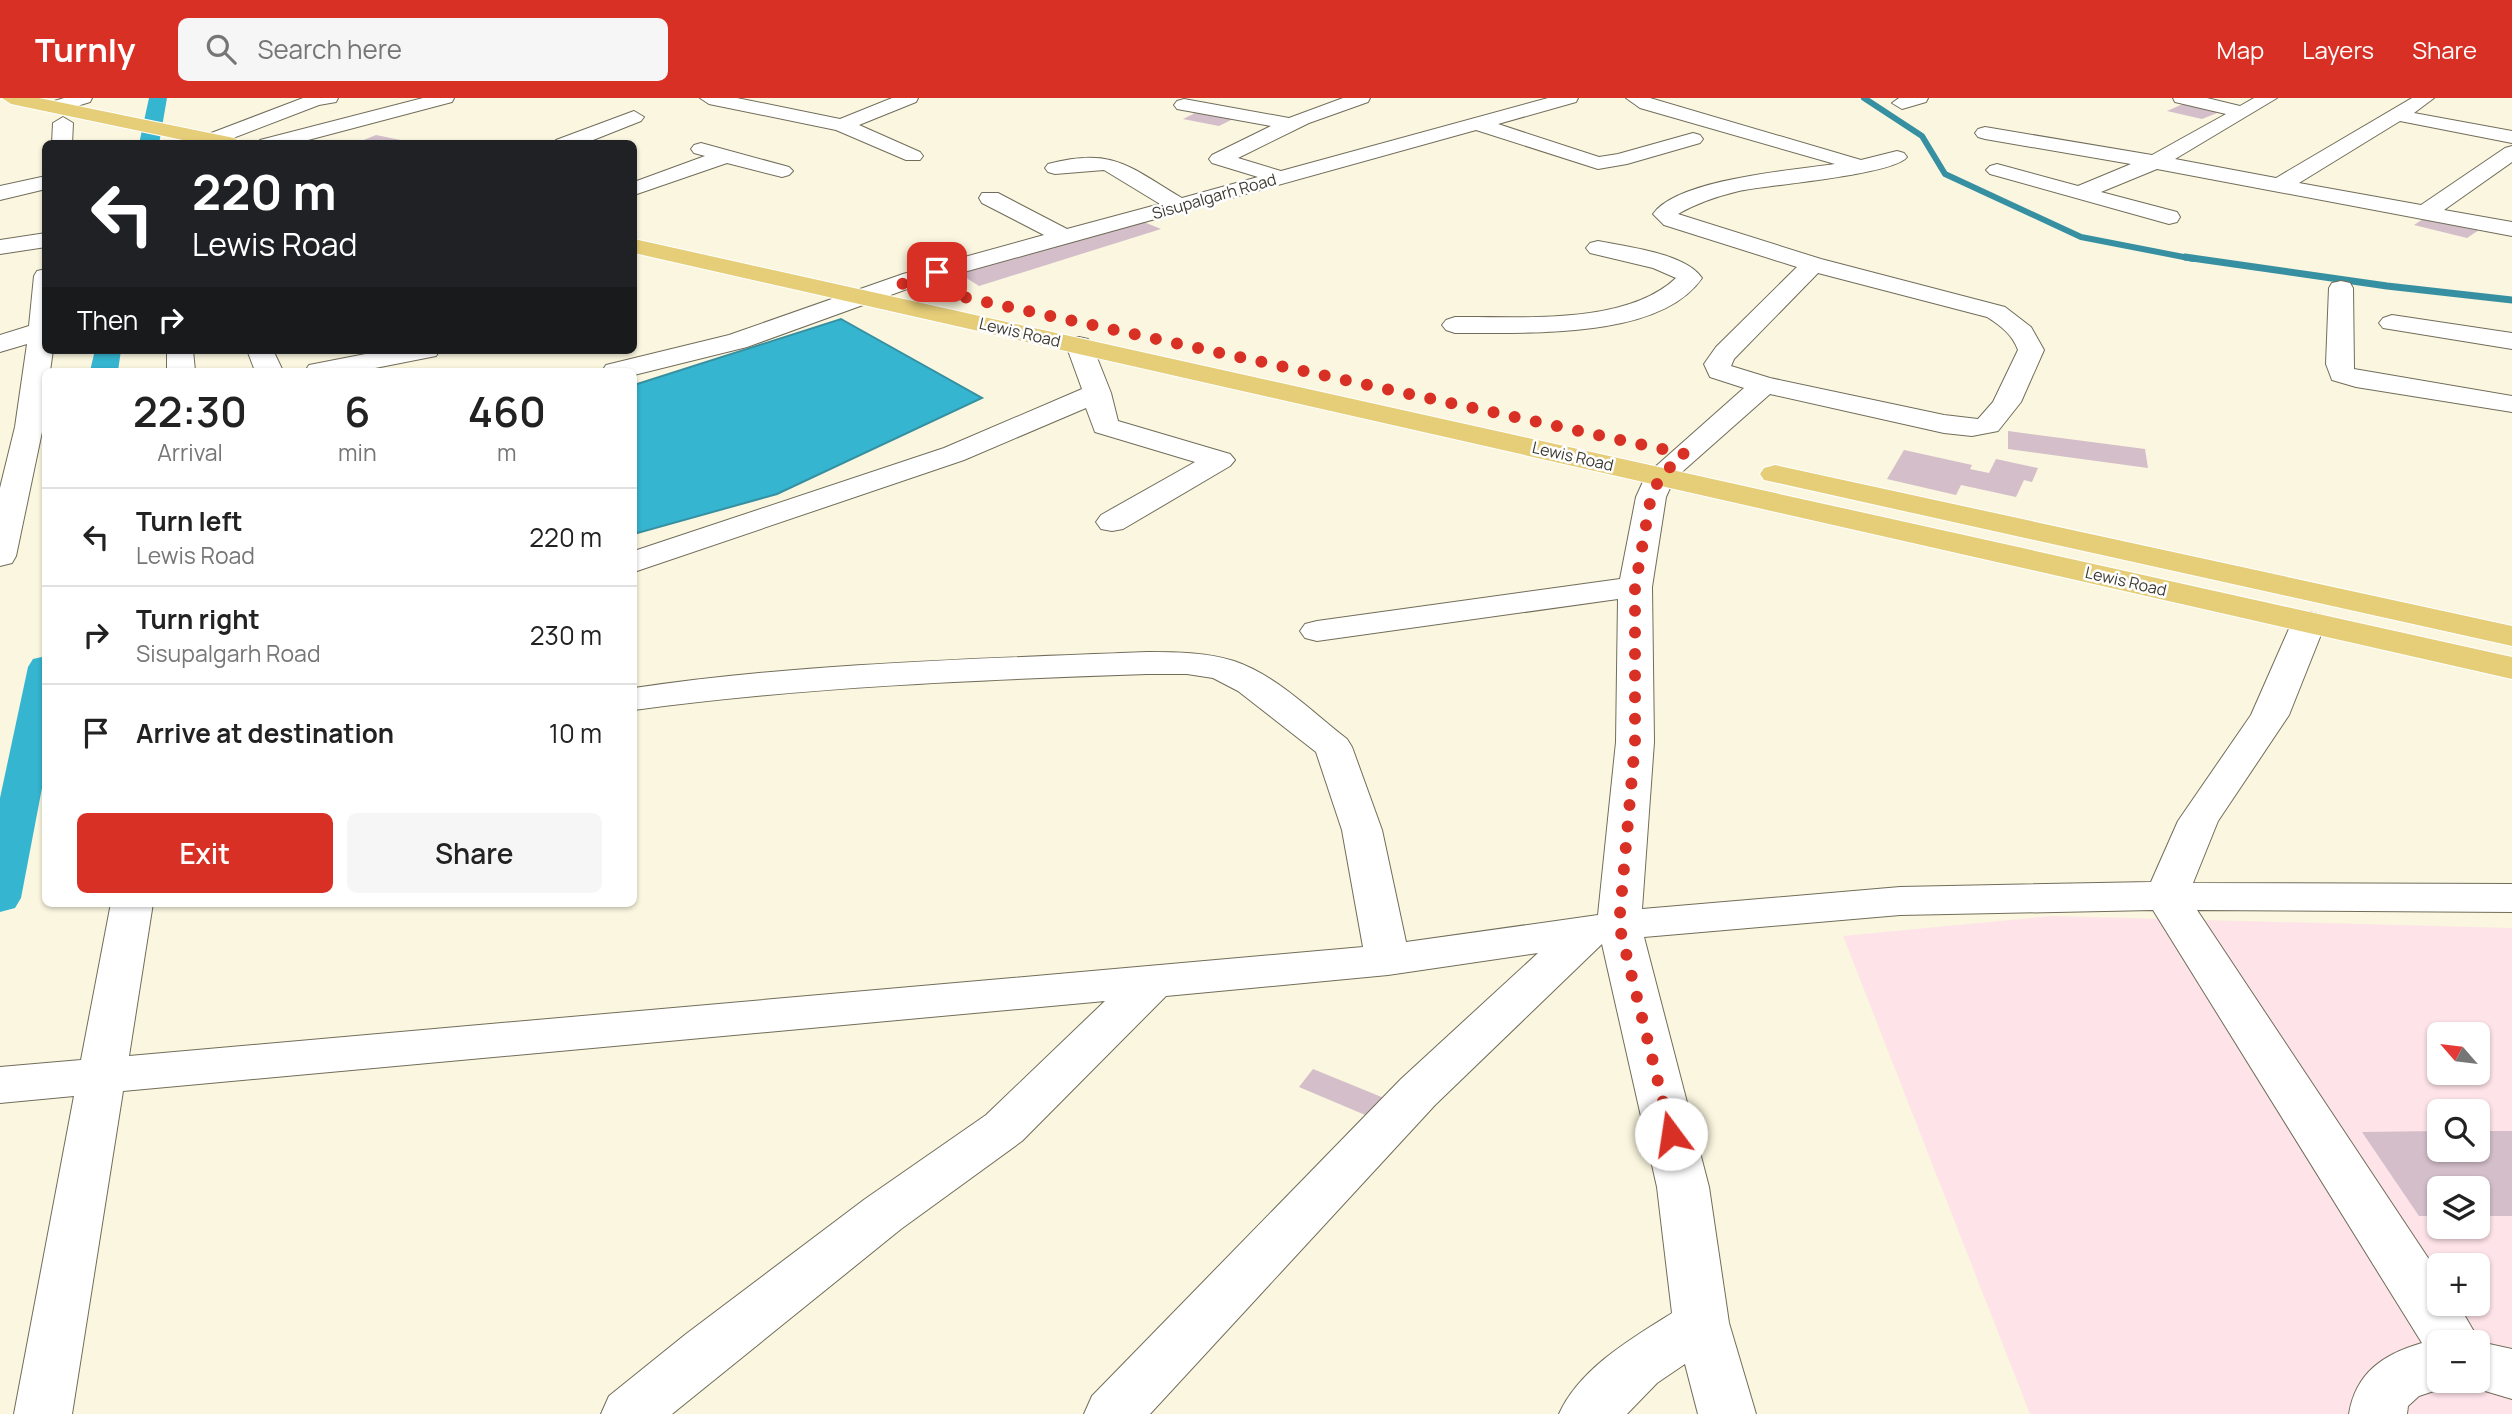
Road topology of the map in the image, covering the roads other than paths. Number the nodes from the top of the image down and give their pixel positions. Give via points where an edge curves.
1 (11, 98) edge
2 (83, 98) edge
3 (445, 98) edge
4 (709, 98) edge
5 (909, 98) edge
6 (1318, 98) edge
7 (1569, 98) edge
8 (1635, 98) edge
9 (2182, 98) edge
10 (2268, 98) edge
11 (2426, 98) edge
12 (320, 99) edge
13 (1354, 100) edge
14 (1184, 105) dead end
15 (0, 109) edge
16 (2242, 112) junction
17 (2396, 115) junction
18 (634, 117) dead end
19 (1291, 124) junction
20 (1479, 124) junction
21 (60, 125) edge
22 (842, 125) junction
23 (1985, 133) dead end
24 (205, 137) junction
25 (2512, 137) edge
26 (1693, 139) dead end
27 (141, 140) edge
28 (217, 140) edge
29 (282, 140) edge
30 (574, 140) edge
31 (689, 146) dead end
32 (2512, 152) edge
33 (726, 156) junction
34 (913, 156) dead end
35 (1897, 157) dead end
36 (2155, 162) junction
37 (1865, 166) junction
38 (1055, 168) dead end
39 (1997, 170) dead end
40 (782, 172) dead end
41 (42, 173) edge
42 (1280, 177) junction
43 (0, 178) edge
44 (42, 183) edge
45 (2278, 186) junction
46 (637, 188) edge
47 (0, 193) edge
48 (2079, 193) junction
49 (990, 198) dead end
50 (1178, 205) junction
51 (2425, 213) junction
52 (2169, 218) dead end
53 (1694, 226) junction
54 (637, 228) edge
55 (2512, 229) edge
56 (1065, 237) junction
57 (42, 241) edge
58 (0, 247) edge
59 (637, 247) edge
60 (1598, 248) dead end
61 (1628, 256) junction
62 (1813, 264) junction
63 (899, 283) junction
64 (2340, 288) dead end
65 (860, 296) junction
66 (2392, 323) dead end
67 (1455, 325) dead end
68 (42, 330) edge
69 (2512, 341) edge
70 (42, 342) edge
71 (0, 344) edge
72 (1079, 345) junction
73 (406, 354) edge
74 (334, 368) edge
75 (628, 368) edge
76 (1764, 385) junction
77 (1097, 393) junction
78 (1457, 403) dead end
79 (2512, 404) edge
80 (1679, 459) junction
81 (1753, 469) dead end
82 (1112, 522) dead end
83 (0, 556) edge
84 (637, 561) edge
85 (1635, 587) junction
86 (2309, 622) junction
87 (1317, 631) dead end
88 (2512, 636) edge
89 (2512, 668) edge
90 (637, 699) edge
91 (2166, 896) junction
92 (2512, 898) edge
93 (131, 907) edge
94 (1604, 928) junction
95 (1388, 960) junction
96 (1154, 981) junction
97 (100, 1077) junction
98 (0, 1085) edge
99 (1701, 1323) junction
100 (2444, 1330) edge
101 (2427, 1365) edge
102 (2490, 1369) edge
103 (2512, 1374) edge
104 (43, 1414) edge
105 (629, 1414) edge
106 (1113, 1414) edge
107 (1588, 1414) edge
108 (1727, 1414) edge
109 (2378, 1414) edge

1 - 21 main road
2 - 21 street
3 - 29 street
4 - 22 street
5 - 22 street
6 - 13 street
7 - 20 street, Sisupalgarh Road
8 - 37 street
9 - 16 street
10 - 16 street
11 - 17 street
12 - 24 street
13 - 19 street
14 - 19 street
15 - 21 main road
16 - 36 street
17 - 25 street
17 - 45 street
18 - 30 street
19 - 42 street via 1219,159
20 - 26 street via 1598,163
20 - 42 street, Sisupalgarh Road
21 - 24 main road via 120,120
21 - 27 main road
22 - 34 street
23 - 36 street
24 - 28 main road
31 - 33 street
32 - 51 street
33 - 40 street
33 - 46 street
35 - 37 street
36 - 45 street
36 - 48 street
37 - 53 street via 1738,184 1706,192 1664,214
38 - 50 street via 1109,164
39 - 48 street
41 - 43 street
42 - 50 street, Sisupalgarh Road
44 - 47 street
45 - 51 street
48 - 52 street
49 - 56 street
50 - 56 street, Sisupalgarh Road
51 - 55 street
53 - 61 street
53 - 62 street
54 - 63 main road, Lewis Road
56 - 63 street, Sisupalgarh Road
57 - 58 street
59 - 65 main road, Lewis Road
60 - 61 street
61 - 67 street via 1686,272 1690,278 1669,296 1622,316
62 - 76 street via 1717,363 1720,371
62 - 76 street via 1996,312 2026,336 2031,350 1999,416 1988,425 1944,424
63 - 65 street, Sisupalgarh Road
63 - 78 main road, Lewis Road
64 - 79 street via 2342,373
65 - 72 main road, Lewis Road
65 - 75 street, Sisupalgarh Road via 738,341
66 - 69 street
68 - 71 street
70 - 83 street via 29,427
72 - 77 street
72 - 80 main road, Lewis Road
73 - 74 street
76 - 80 street
77 - 82 street via 1105,426 1220,460
77 - 84 street via 954,454
80 - 85 street via 1651,497
80 - 86 main road, Lewis Road
81 - 88 main road, Lewis Road
85 - 87 street
85 - 94 street via 1635,742
86 - 89 main road, Lewis Road
86 - 91 street via 2270,715 2198,821
90 - 95 street via 869,674 1147,663 1223,669 1251,683 1333,747 1362,830
91 - 92 street
91 - 94 street via 1900,901
91 - 100 street
93 - 97 street
94 - 95 street
94 - 99 street via 1683,1187
94 - 106 street via 1418,1092
95 - 96 street
96 - 97 street
96 - 105 street via 1004,1128 883,1214
97 - 98 street
97 - 104 street
99 - 107 street via 1637,1366
99 - 108 street
101 - 109 street via 2396,1379 2379,1404
102 - 103 street

